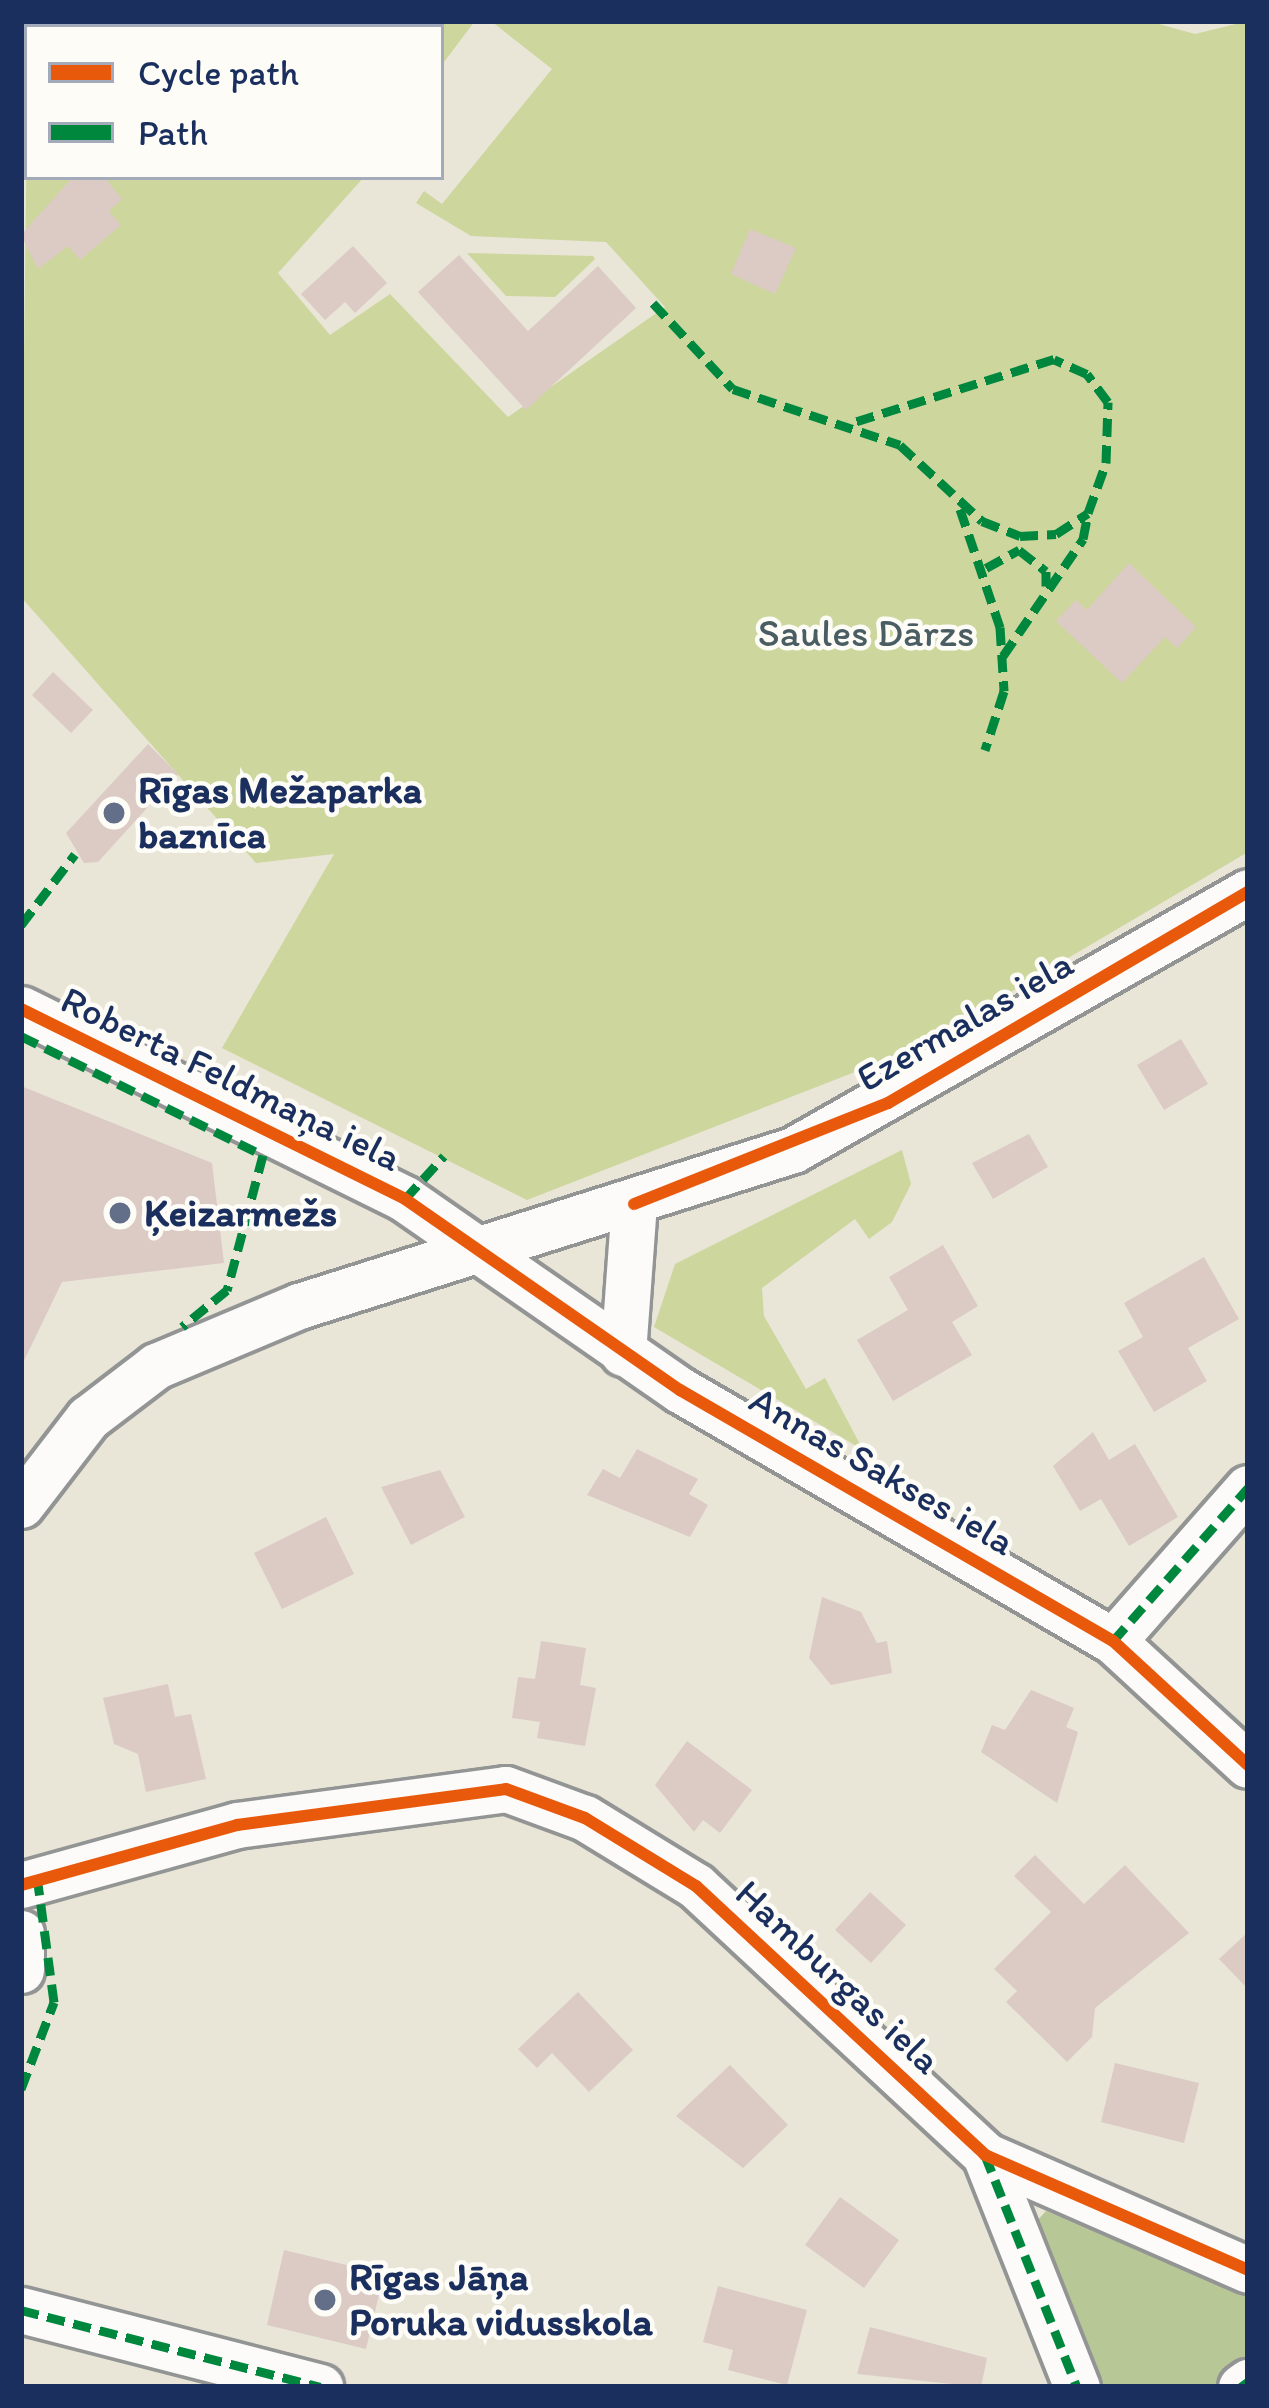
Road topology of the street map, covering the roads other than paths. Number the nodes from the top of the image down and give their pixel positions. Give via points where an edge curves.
1 (1248, 892) edge
2 (21, 1009) edge
3 (634, 1204) junction
4 (470, 1250) junction
5 (623, 1353) junction
6 (1248, 1488) edge
7 (21, 1505) edge
8 (1113, 1641) junction
9 (1248, 1765) edge
10 (21, 1885) edge
11 (21, 1933) edge
12 (21, 1970) edge
13 (985, 2155) junction
14 (1248, 2270) edge
15 (21, 2310) edge
16 (320, 2387) edge
17 (1077, 2387) edge

1 - 3 street, Ezermalas iela via 888,1103
2 - 4 street, Roberta Feldmaņa iela via 405,1199
3 - 4 street, Ezermalas iela
3 - 5 street
4 - 5 street, Annas Sakses iela
4 - 7 street, Ezermalas iela via 156,1366 88,1418
5 - 8 street, Annas Sakses iela
6 - 8 street
8 - 9 street, Annas Sakses iela
10 - 13 street, Hamburgas iela via 237,1826 506,1789 585,1817 696,1886
11 - 12 street
13 - 14 street, Hamburgas iela
13 - 17 street
15 - 16 street

